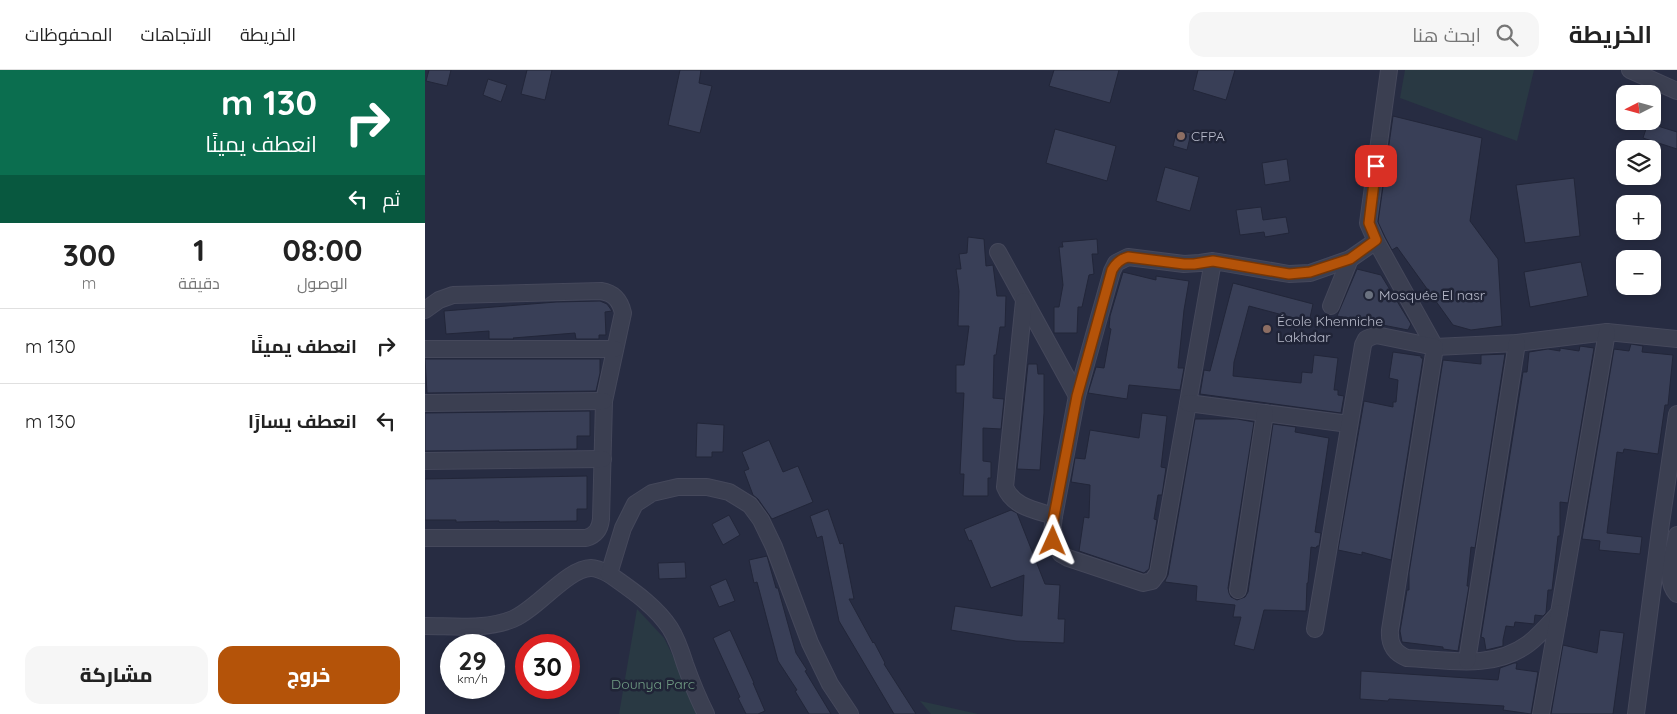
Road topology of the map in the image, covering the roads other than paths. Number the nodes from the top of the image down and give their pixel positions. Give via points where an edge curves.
1 (1389, 70) edge
2 (1630, 70) edge
3 (1677, 91) edge
4 (1376, 240) junction
5 (998, 252) dead end
6 (1350, 259) junction
7 (1213, 261) junction
8 (1024, 301) junction
9 (1331, 306) dead end
10 (425, 310) edge
11 (1607, 332) junction
12 (1677, 339) edge
13 (1517, 343) junction
14 (1435, 347) junction
15 (425, 349) edge
16 (615, 349) junction
17 (1077, 396) junction
18 (604, 401) junction
19 (425, 403) edge
20 (1188, 403) junction
21 (1265, 413) junction
22 (1677, 414) edge
23 (1349, 424) junction
24 (603, 459) junction
25 (425, 461) edge
26 (1054, 516) junction
27 (1661, 522) junction
28 (425, 538) edge
29 (1677, 538) edge
30 (609, 574) junction
31 (1238, 590) dead end
32 (1677, 594) edge
33 (1559, 613) junction
34 (425, 626) edge
35 (1315, 629) dead end
36 (1467, 661) junction
37 (706, 714) edge
38 (850, 714) edge
39 (1541, 714) edge
40 (1636, 714) edge

1 - 4 street via 1369,223
2 - 3 street
4 - 6 street
4 - 14 street
5 - 8 street
6 - 7 street via 1310,272 1289,274
6 - 9 street
7 - 17 street via 1189,264 1128,257 1116,263
7 - 20 street
8 - 17 street
8 - 26 street via 1005,487 1010,498 1019,504
10 - 16 street via 453,295 607,292 619,300 623,313
11 - 12 street
11 - 13 street
11 - 33 street
13 - 14 street
13 - 36 street
14 - 23 street via 1376,335 1366,339
14 - 36 street via 1390,636 1397,652 1407,658
15 - 16 street
16 - 18 street
17 - 26 street
18 - 19 street
18 - 24 street
20 - 21 street
20 - 26 street via 1158,573 1152,581 1138,582 1067,558 1053,541
21 - 23 street
21 - 31 street
22 - 27 street
23 - 35 street
24 - 25 street
24 - 28 street via 601,524 591,536
27 - 29 street
27 - 40 street
29 - 32 street via 1669,577
30 - 34 street via 600,569 582,570 529,610 498,624
30 - 37 street via 649,605 671,628
30 - 38 street via 623,528 635,504 652,493 678,487 707,487 729,492 750,505 761,520 810,643 830,684
33 - 36 street via 1543,631 1516,651 1501,658
33 - 39 street

